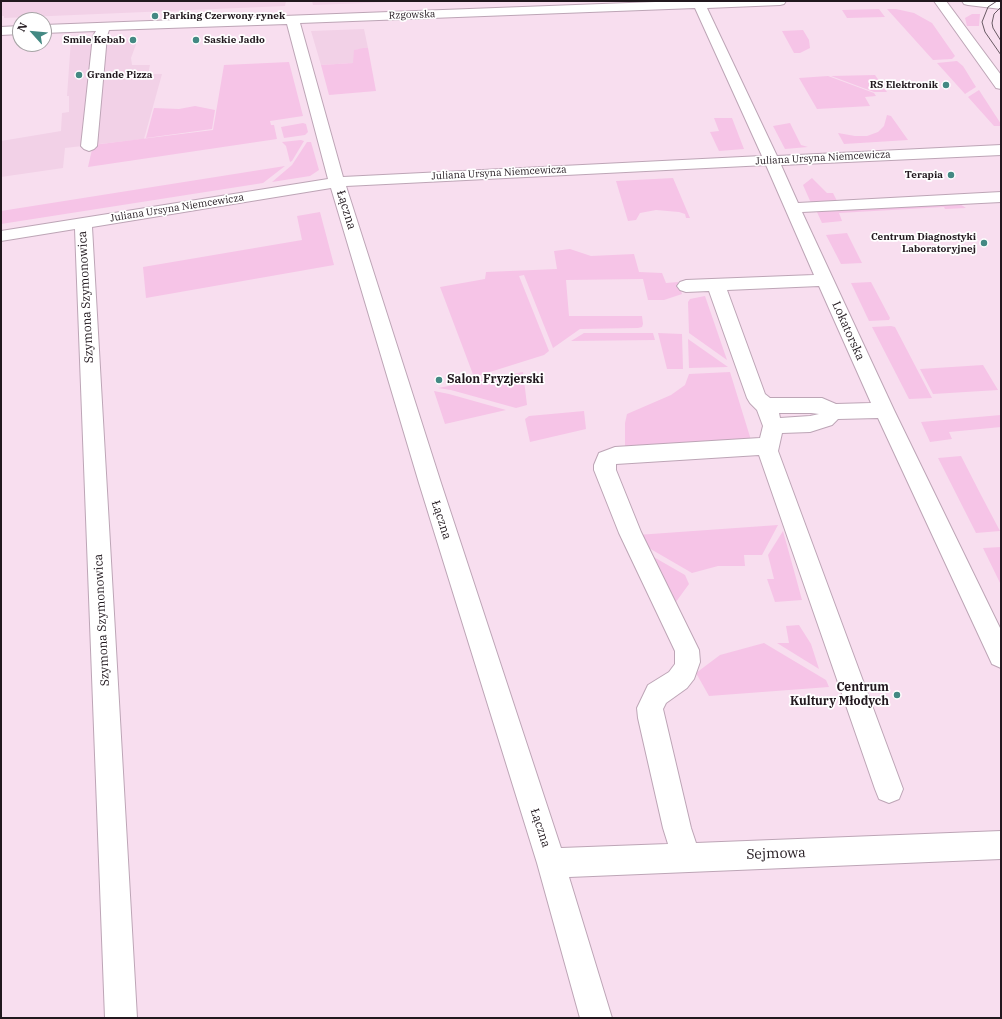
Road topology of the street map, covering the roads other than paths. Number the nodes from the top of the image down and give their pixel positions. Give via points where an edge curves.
1 (780, 1) edge
2 (940, 1) edge
3 (968, 1) edge
4 (322, 3) dead end
5 (381, 4) dead end
6 (626, 4) edge
7 (699, 4) junction
8 (993, 4) edge
9 (462, 7) edge
10 (387, 16) junction
11 (1001, 16) edge
12 (320, 18) junction
13 (292, 19) junction
14 (104, 27) junction
15 (52, 29) edge
16 (12, 30) edge
17 (1, 31) edge
18 (1001, 85) edge
19 (88, 146) dead end
20 (1001, 150) edge
21 (772, 161) junction
22 (337, 182) junction
23 (1001, 197) edge
24 (792, 208) junction
25 (83, 223) junction
26 (1, 236) edge
27 (825, 280) junction
28 (716, 285) junction
29 (686, 286) dead end
30 (884, 410) junction
31 (769, 426) junction
32 (1001, 656) edge
33 (890, 789) dead end
34 (1001, 845) edge
35 (687, 858) junction
36 (551, 863) junction
37 (121, 1018) edge
38 (596, 1018) edge

1 - 7 street, Rzgowska
2 - 18 street
3 - 8 street
4 - 12 street
5 - 10 street
6 - 7 street, Rzgowska
6 - 9 street, Rzgowska
7 - 21 street, Lokatorska
8 - 11 street
9 - 10 street, Rzgowska
10 - 12 street, Rzgowska
12 - 13 street, Rzgowska
13 - 14 street, Rzgowska
13 - 22 street, Łączna
14 - 15 street, Rzgowska
14 - 19 street via 100,36
16 - 17 street
20 - 21 street, Juliana Ursyna Niemcewicza
21 - 22 street, Juliana Ursyna Niemcewicza
21 - 24 street, Lokatorska
22 - 25 street, Juliana Ursyna Niemcewicza
22 - 36 street, Łączna
23 - 24 street
24 - 27 street, Lokatorska
25 - 26 street, Juliana Ursyna Niemcewicza
25 - 37 street, Szymona Szymonowica
27 - 28 street
27 - 30 street, Lokatorska
28 - 29 street
28 - 31 street via 756,398
30 - 31 street via 833,412 822,406 811,405
30 - 32 street, Lokatorska
31 - 33 street via 768,452
31 - 35 street via 615,455 606,459 605,464 605,470 630,533 687,650 688,662 685,671 678,680 657,694 650,708 677,828
34 - 35 street, Sejmowa
35 - 36 street, Sejmowa
36 - 38 street, Łączna

